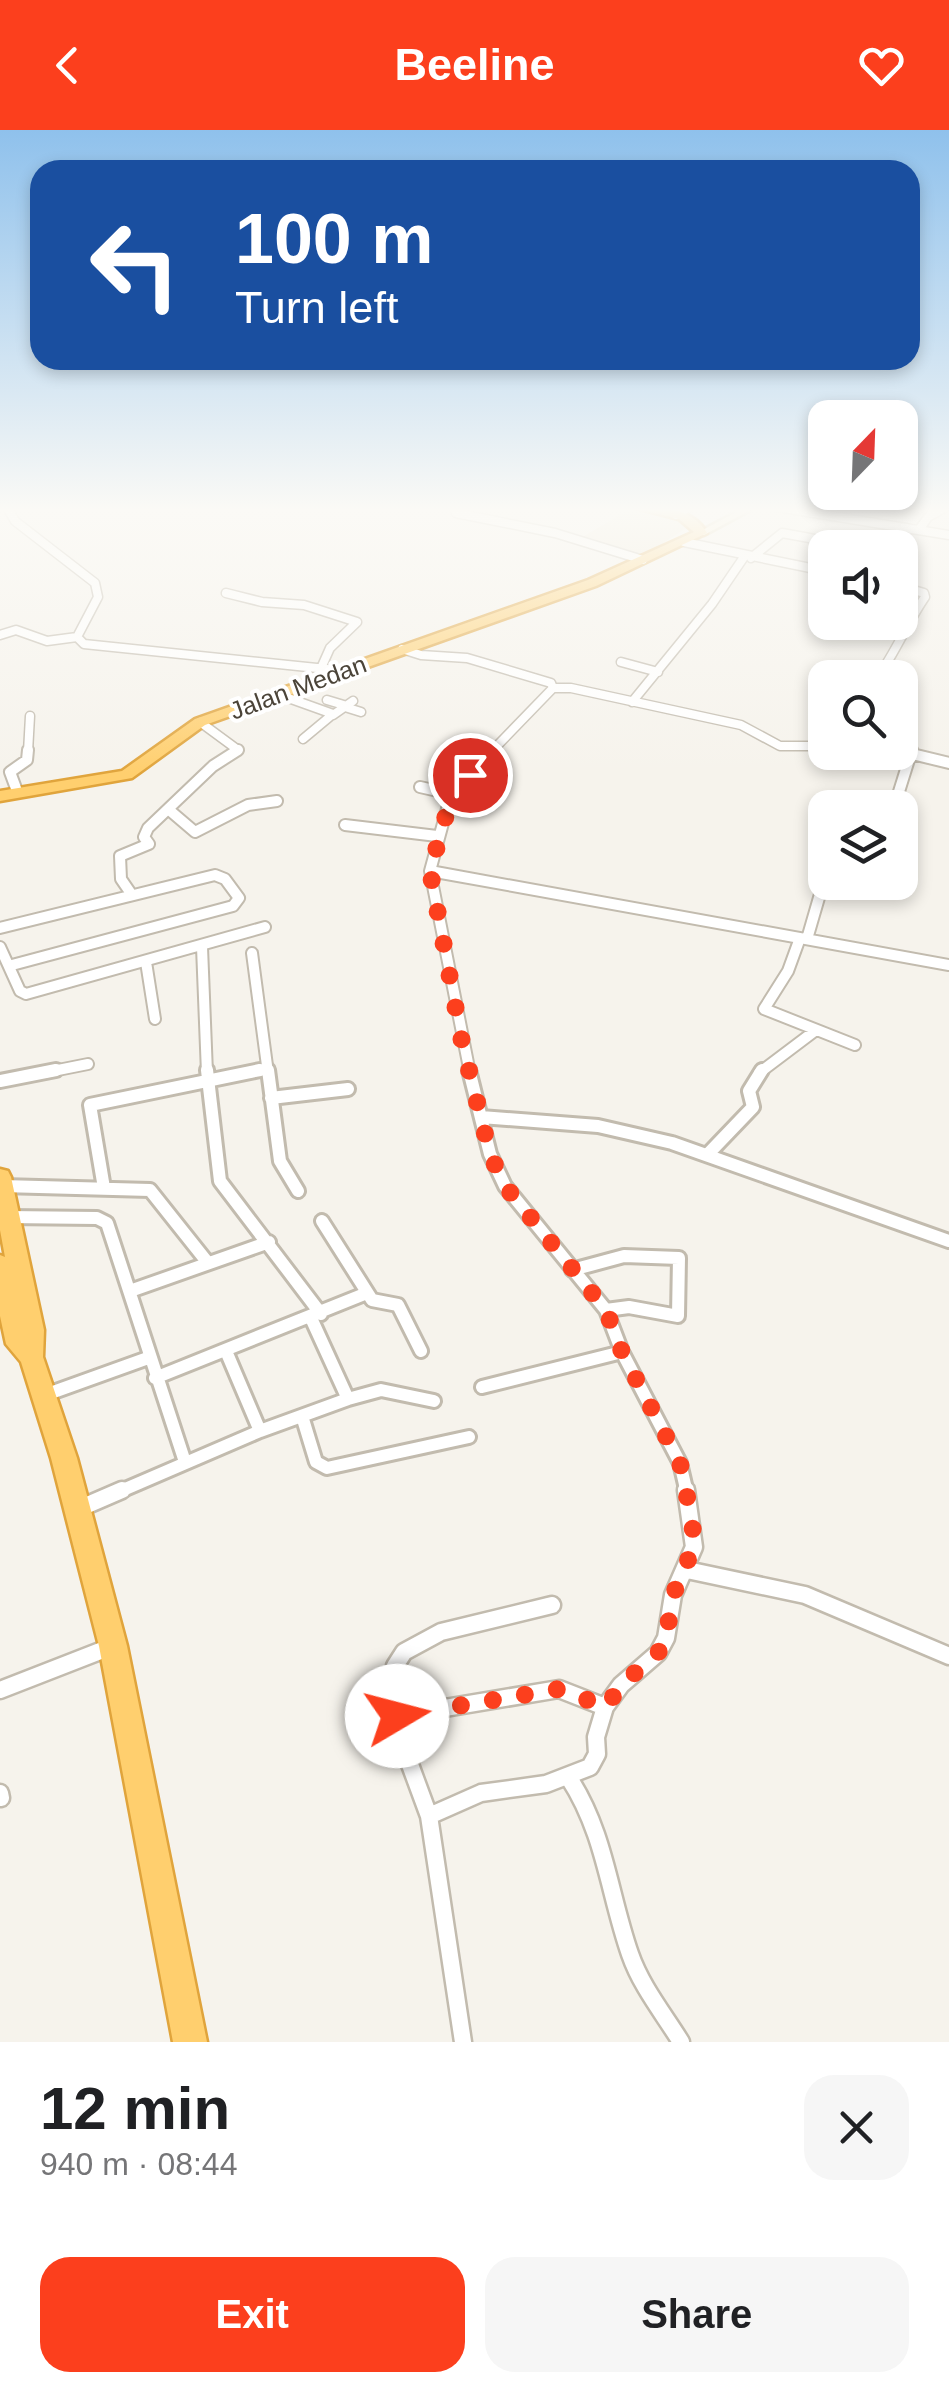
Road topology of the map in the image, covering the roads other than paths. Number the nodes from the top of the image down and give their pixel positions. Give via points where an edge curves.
1 (98, 596) edge
2 (239, 596) edge
3 (554, 596) edge
4 (718, 596) edge
5 (0, 636) edge
6 (77, 638) junction
7 (402, 649) junction
8 (621, 662) dead end
9 (322, 666) junction
10 (346, 671) junction
11 (658, 672) junction
12 (554, 688) junction
13 (280, 695) junction
14 (327, 700) dead end
15 (632, 702) junction
16 (348, 705) junction
17 (361, 712) dead end
18 (333, 715) junction
19 (30, 716) dead end
20 (200, 722) junction
21 (304, 739) dead end
22 (808, 747) edge
23 (918, 755) edge
24 (949, 763) edge
25 (420, 787) dead end
26 (16, 791) junction
27 (452, 794) junction
28 (0, 796) edge
29 (276, 800) dead end
30 (168, 809) junction
31 (345, 824) dead end
32 (437, 836) junction
33 (430, 871) junction
34 (132, 895) junction
35 (817, 900) edge
36 (265, 927) dead end
37 (0, 928) edge
38 (803, 938) junction
39 (0, 947) edge
40 (202, 947) junction
41 (252, 953) dead end
42 (146, 962) junction
43 (12, 965) junction
44 (949, 965) edge
45 (155, 1019) dead end
46 (816, 1030) junction
47 (856, 1045) dead end
48 (88, 1064) dead end
49 (266, 1069) junction
50 (207, 1079) junction
51 (0, 1080) edge
52 (348, 1089) dead end
53 (272, 1098) junction
54 (481, 1117) junction
55 (708, 1154) junction
56 (1, 1182) edge
57 (104, 1188) junction
58 (298, 1191) dead end
59 (322, 1221) dead end
60 (6, 1230) edge
61 (269, 1242) junction
62 (949, 1242) edge
63 (0, 1264) edge
64 (208, 1264) junction
65 (572, 1270) junction
66 (130, 1291) junction
67 (367, 1293) junction
68 (606, 1310) junction
69 (316, 1316) junction
70 (226, 1351) junction
71 (421, 1351) dead end
72 (622, 1352) junction
73 (31, 1358) junction
74 (148, 1358) junction
75 (155, 1378) junction
76 (482, 1387) dead end
77 (45, 1395) junction
78 (348, 1399) junction
79 (434, 1400) dead end
80 (302, 1416) junction
81 (260, 1431) junction
82 (469, 1438) dead end
83 (185, 1462) junction
84 (78, 1509) junction
85 (687, 1570) junction
86 (552, 1605) dead end
87 (113, 1646) junction
88 (949, 1656) edge
89 (0, 1690) edge
90 (606, 1707) junction
91 (397, 1716) junction
92 (569, 1778) junction
93 (429, 1816) junction
94 (190, 2042) edge
95 (463, 2042) edge
96 (681, 2042) edge

1 - 6 street
2 - 9 street via 304,605 357,622
3 - 7 highway, Jalan Medan
4 - 11 street
5 - 6 street via 16,630 48,642
6 - 9 street via 116,648
7 - 10 highway, Jalan Medan
7 - 12 street via 468,658
8 - 11 street
9 - 10 street
10 - 13 highway, Jalan Medan
11 - 15 street
12 - 15 street
12 - 27 street
13 - 18 street
13 - 20 highway, Jalan Medan
14 - 16 street
15 - 22 street via 740,725 781,748
16 - 17 street
16 - 18 street
18 - 21 street
19 - 26 street via 26,760 10,772
20 - 26 highway, Jalan Medan via 127,775
20 - 30 street via 238,750
23 - 24 street
25 - 27 street
26 - 28 highway, Jalan Medan
27 - 32 street
29 - 30 street via 248,806 198,832
30 - 34 street via 146,830 148,844 120,856 121,880
31 - 32 street
32 - 33 street
33 - 38 street
33 - 54 street
34 - 37 street
34 - 43 street via 216,875 239,902
35 - 38 street
36 - 40 street
38 - 44 street
38 - 46 street via 764,1009
39 - 43 street
40 - 42 street
40 - 50 street
41 - 49 street
42 - 43 street via 26,994
42 - 45 street
46 - 47 street
46 - 55 street via 755,1080 752,1107
48 - 51 street
49 - 50 street
49 - 53 street
50 - 57 street via 90,1105
50 - 61 street via 220,1181
52 - 53 street
53 - 58 street via 280,1161
54 - 55 street via 598,1126
54 - 65 street via 505,1186
55 - 62 street
56 - 57 street
56 - 60 highway
57 - 64 street via 150,1190
59 - 67 street
60 - 66 street via 105,1222
60 - 73 highway via 32,1330
61 - 64 street
61 - 69 street
63 - 73 highway via 18,1344
64 - 66 street
65 - 68 street
65 - 68 street via 632,1253 680,1258 678,1316
66 - 74 street
67 - 69 street
67 - 71 street via 375,1302 398,1304
68 - 72 street
69 - 70 street
69 - 78 street
70 - 75 street
70 - 81 street
72 - 76 street
72 - 85 street via 680,1463 694,1534
73 - 77 highway
74 - 75 street
74 - 77 street
75 - 83 street
77 - 84 highway
78 - 79 street via 381,1390
78 - 80 street
80 - 81 street
80 - 82 street via 316,1462 328,1468
81 - 83 street
83 - 84 street
84 - 87 highway
85 - 88 street via 805,1594
85 - 90 street via 675,1588 662,1646
86 - 91 street via 420,1639 396,1662
87 - 89 street
87 - 94 highway
90 - 91 street via 559,1689
90 - 92 street via 595,1760
91 - 93 street
92 - 93 street via 481,1793
92 - 96 street via 587,1804 610,1865 630,1955
93 - 95 street

